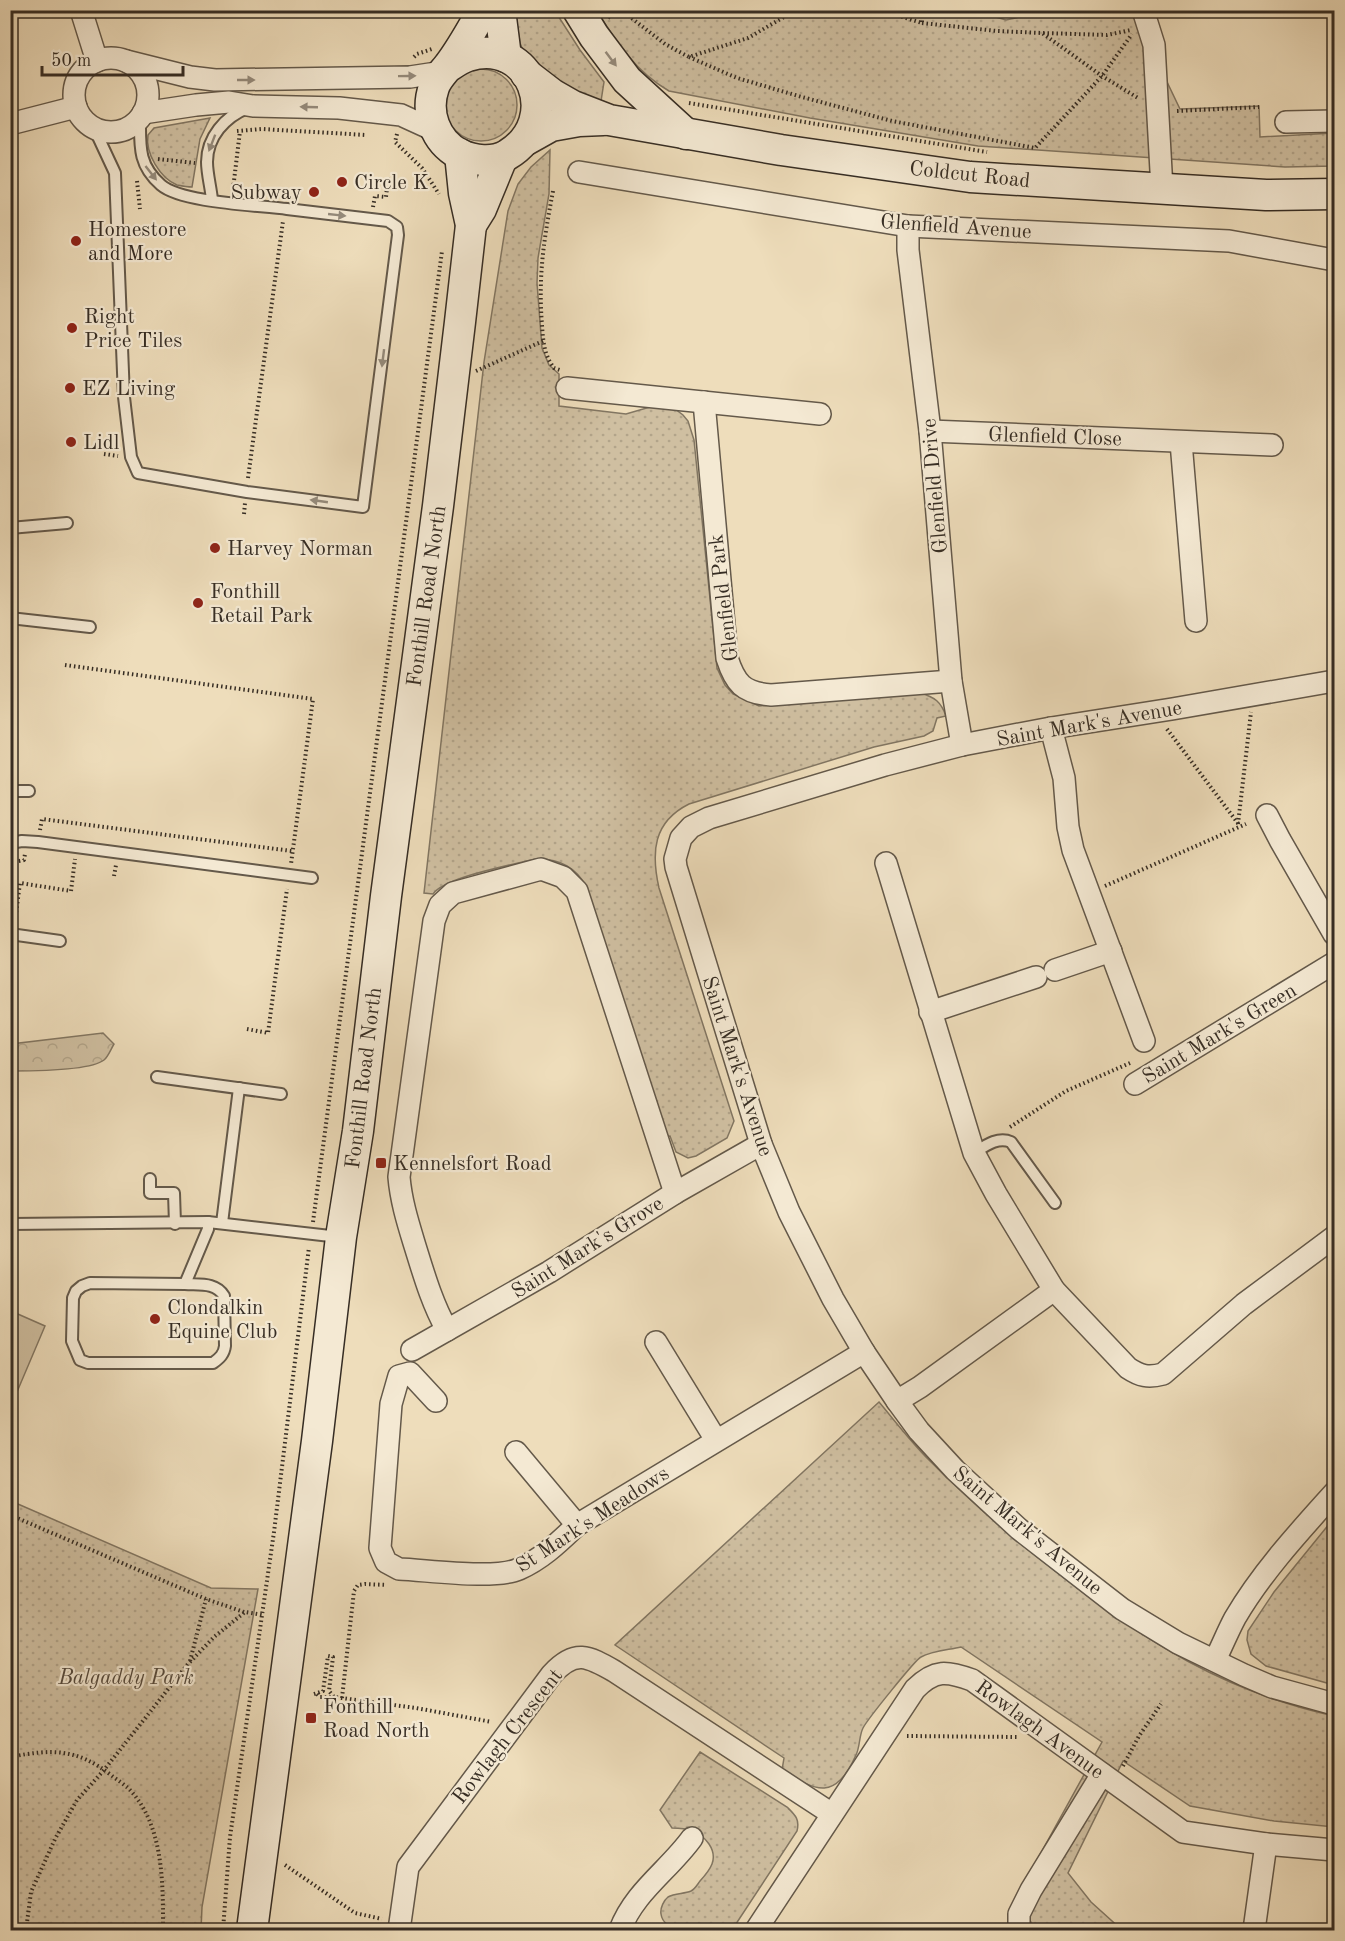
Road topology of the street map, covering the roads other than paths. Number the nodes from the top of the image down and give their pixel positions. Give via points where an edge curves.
1 (81, 10) edge
2 (483, 10) edge
3 (500, 10) edge
4 (578, 10) edge
5 (1143, 10) edge
6 (97, 61) junction
7 (126, 61) junction
8 (516, 66) junction
9 (446, 69) junction
10 (253, 106) junction
11 (76, 107) junction
12 (142, 116) junction
13 (609, 120) junction
14 (1335, 121) edge
15 (1286, 123) dead end
16 (10, 124) edge
17 (94, 128) junction
18 (436, 131) junction
19 (686, 134) junction
20 (526, 140) junction
21 (459, 154) junction
22 (502, 158) junction
23 (579, 172) dead end
24 (1162, 189) junction
25 (1335, 194) edge
26 (212, 200) junction
27 (471, 225) junction
28 (909, 226) junction
29 (1335, 260) edge
30 (564, 379) road end
31 (704, 402) junction
32 (820, 414) dead end
33 (930, 431) junction
34 (1180, 442) junction
35 (1272, 445) dead end
36 (67, 523) dead end
37 (10, 528) edge
38 (10, 618) edge
39 (1196, 621) dead end
40 (90, 627) dead end
41 (951, 681) junction
42 (1335, 681) edge
43 (1051, 728) junction
44 (962, 745) junction
45 (10, 791) edge
46 (29, 791) dead end
47 (1267, 814) dead end
48 (10, 843) edge
49 (886, 863) dead end
50 (312, 878) dead end
51 (12, 934) edge
52 (1335, 934) edge
53 (60, 941) dead end
54 (1111, 951) junction
55 (1335, 963) edge
56 (930, 1012) junction
57 (1144, 1041) dead end
58 (157, 1077) dead end
59 (1135, 1084) dead end
60 (239, 1088) junction
61 (281, 1094) dead end
62 (761, 1144) junction
63 (974, 1154) junction
64 (150, 1179) dead end
65 (675, 1192) junction
66 (1055, 1203) dead end
67 (208, 1222) junction
68 (222, 1223) junction
69 (10, 1224) edge
70 (175, 1224) junction
71 (341, 1237) junction
72 (1335, 1237) edge
73 (185, 1284) junction
74 (1054, 1290) junction
75 (447, 1330) junction
76 (656, 1342) dead end
77 (412, 1350) dead end
78 (864, 1352) junction
79 (436, 1401) dead end
80 (897, 1401) junction
81 (716, 1440) junction
82 (516, 1452) dead end
83 (1335, 1493) edge
84 (577, 1525) junction
85 (1215, 1660) junction
86 (1335, 1704) edge
87 (1102, 1774) junction
88 (831, 1814) junction
89 (692, 1838) dead end
90 (1266, 1844) junction
91 (1335, 1850) edge
92 (393, 1925) edge
93 (627, 1928) edge
94 (252, 1930) edge
95 (756, 1930) edge
96 (1019, 1930) edge
97 (1254, 1930) edge

1 - 6 street
2 - 9 main road
3 - 8 main road
4 -> 19 main road via 627,80
5 - 24 street via 1154,45
6 - 7 street
6 - 11 street via 87,67 75,85
7 -> 9 street via 215,80 410,76
7 - 12 street via 137,68 148,89
8 - 9 main road via 492,54 478,53 465,56
8 - 13 main road via 552,94
8 - 20 main road via 535,92 537,108
9 - 18 main road via 434,86 430,103
10 - 12 street via 229,102
18 -> 10 street via 401,115 368,110
10 -> 26 lane via 226,120 213,140 207,163
11 - 16 street
11 - 17 street
12 - 17 street via 119,131
12 -> 26 lane via 142,159 153,177 170,192
13 - 19 main road, Coldcut Road
13 - 20 main road via 551,126
14 - 15 street
26 -> 17 lane via 388,222 397,227 363,507 138,473 132,463 124,397 115,173
18 - 21 main road
19 - 24 main road, Coldcut Road via 970,177
20 - 22 main road
21 - 22 main road via 490,161
21 - 27 main road, Fonthill Road North
22 - 27 main road, Fonthill Road North
23 - 28 street, Glenfield Avenue
24 - 25 main road, Coldcut Road
27 - 71 main road, Fonthill Road North via 440,495
28 - 29 street, Glenfield Avenue via 1229,241
28 - 33 street, Glenfield Drive via 908,250
30 - 31 street
31 - 32 street
31 - 41 street, Glenfield Park via 727,658 741,686 771,696
33 - 34 street, Glenfield Close
33 - 41 street, Glenfield Drive
34 - 35 street, Glenfield Close
34 - 39 street
36 - 37 lane
38 - 40 lane
41 - 44 street, Glenfield Drive
42 - 43 street, Saint Mark's Avenue
43 - 44 street, Saint Mark's Avenue
43 - 54 street via 1064,778 1072,844
44 - 62 street, Saint Mark's Avenue via 709,818 691,827 681,838 676,867
45 - 46 lane
47 - 52 street
48 - 50 lane via 38,842
49 - 56 street
51 - 53 lane
54 - 56 street
54 - 57 street
55 - 59 street, Saint Mark's Green
56 - 63 street
58 - 60 lane
60 - 61 lane
60 - 68 lane
62 - 65 street, Saint Mark's Grove
62 - 78 street, Saint Mark's Avenue via 806,1248
63 - 66 lane via 1000,1140 1011,1142
63 - 74 street
64 - 70 lane via 150,1193 174,1193
65 - 75 street, Saint Mark's Grove via 549,1272
65 - 75 street via 577,891 563,877 541,869 453,893 440,905 434,921 399,1177 401,1199 427,1286
67 - 68 lane
67 - 70 lane
67 - 73 lane
68 - 71 lane
69 - 70 lane
71 - 94 main road, Fonthill Road North
72 - 74 street via 1244,1304 1175,1366 1152,1377 1128,1368
73 - 73 lane via 213,1286 224,1296 224,1352 213,1363 80,1360 72,1341 73,1298 82,1286
74 - 80 street
75 - 77 street, Saint Mark's Grove
76 - 81 street
78 - 80 street, Saint Mark's Avenue
78 - 81 street, St Mark's Meadows
79 - 84 street, St Mark's Meadows via 410,1372 399,1376 391,1404 380,1548 386,1562 399,1569 502,1574 552,1550
80 - 85 street, Saint Mark's Avenue via 955,1470 1019,1529 1122,1609
81 - 84 street, St Mark's Meadows
82 - 84 street
83 - 85 street via 1246,1600
85 - 86 street, Saint Mark's Avenue via 1272,1688
87 - 88 street, Rowlagh Avenue via 972,1680 942,1673 932,1675 915,1689
87 - 90 street, Rowlagh Avenue via 1184,1832
87 - 96 street via 1018,1914
88 - 92 street, Rowlagh Crescent via 614,1671 591,1658 569,1659 552,1674 408,1867
88 - 95 street, Rowlagh Avenue
89 - 93 street via 645,1888
90 - 91 street, Rowlagh Avenue
90 - 97 street

